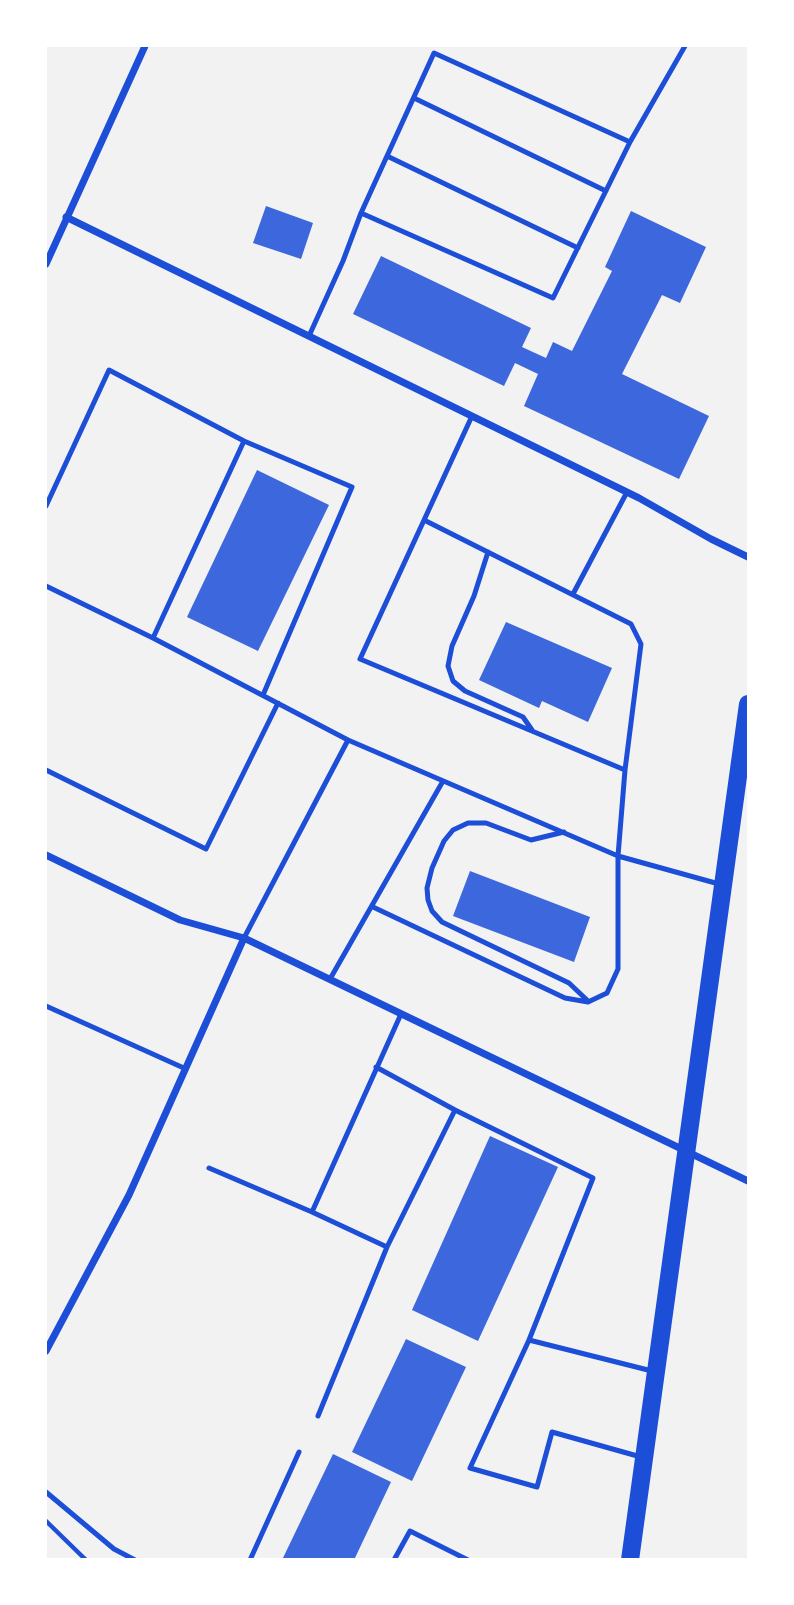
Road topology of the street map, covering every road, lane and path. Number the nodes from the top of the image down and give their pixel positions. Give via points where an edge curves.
1 (145, 46) edge
2 (685, 46) edge
3 (414, 98) junction
4 (630, 142) junction
5 (387, 156) junction
6 (606, 191) junction
7 (361, 213) junction
8 (66, 217) junction
9 (578, 248) junction
10 (46, 264) edge
11 (309, 336) junction
12 (472, 416) junction
13 (244, 441) junction
14 (627, 492) junction
15 (46, 506) edge
16 (424, 520) junction
17 (488, 552) junction
18 (748, 557) edge
19 (46, 586) edge
20 (573, 594) junction
21 (153, 638) junction
22 (263, 695) junction
23 (278, 704) junction
24 (748, 704) edge
25 (533, 731) junction
26 (348, 740) junction
27 (46, 770) edge
28 (625, 770) junction
29 (443, 781) junction
30 (564, 832) junction
31 (46, 855) edge
32 (618, 856) junction
33 (724, 886) junction
34 (373, 907) junction
35 (244, 939) junction
36 (330, 979) junction
37 (589, 1002) junction
38 (46, 1006) edge
39 (401, 1014) junction
40 (376, 1067) junction
41 (187, 1069) junction
42 (455, 1110) junction
43 (687, 1152) junction
44 (209, 1168) dead end
45 (748, 1181) edge
46 (312, 1212) junction
47 (387, 1247) junction
48 (529, 1340) junction
49 (46, 1351) edge
50 (656, 1372) junction
51 (318, 1416) dead end
52 (299, 1452) dead end
53 (644, 1458) junction
54 (46, 1492) edge
55 (46, 1521) edge
56 (86, 1559) edge
57 (135, 1559) edge
58 (250, 1559) edge
59 (394, 1559) edge
60 (468, 1559) edge
61 (630, 1559) edge

1 - 8 street
2 - 4 lane
3 - 4 lane via 434,53
3 - 5 lane
3 - 6 lane
4 - 6 lane
5 - 7 lane
5 - 9 lane
6 - 9 lane
7 - 9 lane via 553,298
7 - 11 lane
8 - 10 street
8 - 11 street
11 - 12 street
12 - 14 street
12 - 16 lane
13 - 15 lane via 109,370
13 - 21 lane
13 - 22 lane via 352,487
14 - 18 street
14 - 20 lane
16 - 17 lane
16 - 25 lane via 360,659
17 - 20 lane
17 - 25 lane via 452,646 449,666 453,681 465,691 523,717
19 - 21 lane
20 - 28 lane via 631,624 642,643
21 - 22 lane
22 - 23 lane
23 - 26 lane
23 - 27 lane via 206,849
24 - 33 main road
25 - 28 lane
26 - 29 lane
26 - 35 lane
28 - 32 lane
29 - 30 lane
29 - 34 lane
30 - 32 lane
30 - 37 lane via 531,840 486,823 468,823 453,830 432,868 428,900 443,922 569,983
31 - 35 street via 180,920
32 - 33 lane
32 - 37 lane via 618,969 607,993
33 - 43 main road
34 - 36 lane
34 - 37 lane via 565,998
35 - 36 street
35 - 41 street
36 - 39 street
38 - 41 lane
39 - 40 lane
39 - 43 street
40 - 42 lane
40 - 46 lane
41 - 49 street via 129,1195
42 - 47 lane
42 - 48 lane via 593,1178
43 - 45 street
43 - 50 main road
44 - 46 lane
46 - 47 lane
47 - 51 lane
48 - 50 lane
48 - 53 lane via 470,1468 537,1486 552,1432
50 - 53 main road
52 - 58 lane
53 - 61 main road
54 - 57 lane via 114,1549
55 - 56 path
59 - 60 lane via 410,1531

